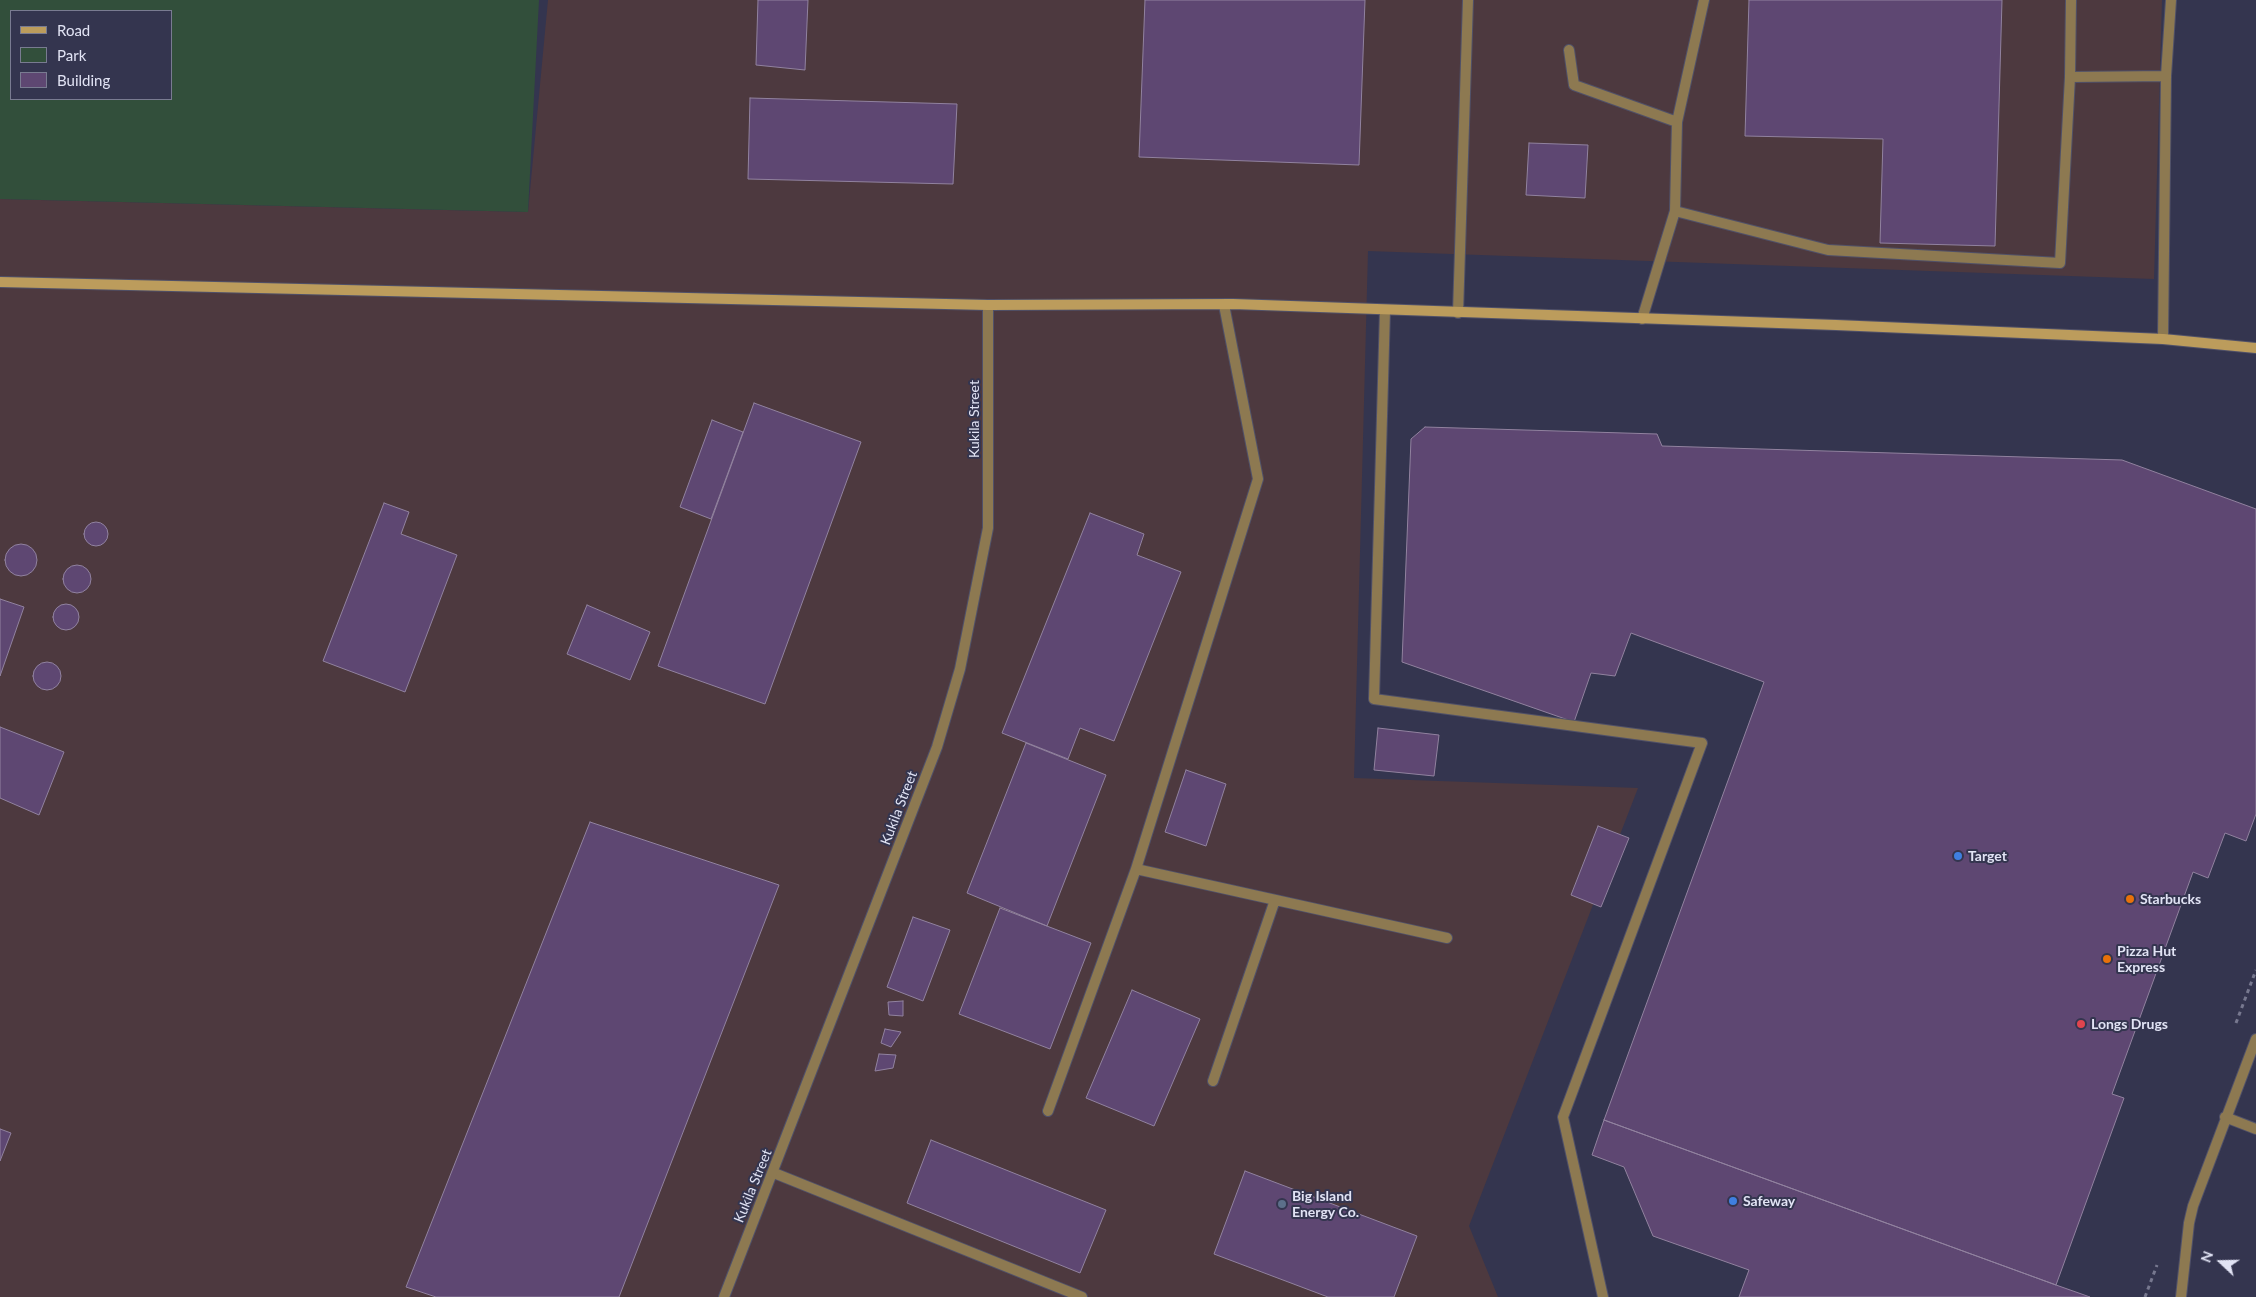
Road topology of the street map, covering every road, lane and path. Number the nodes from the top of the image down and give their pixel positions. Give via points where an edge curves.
1 (1468, 0) edge
2 (1704, 0) edge
3 (2071, 0) edge
4 (2171, 0) edge
5 (1569, 50) dead end
6 (2166, 76) junction
7 (2070, 77) junction
8 (1677, 122) junction
9 (1675, 210) junction
10 (0, 282) edge
11 (988, 305) junction
12 (1224, 305) junction
13 (1385, 310) junction
14 (1458, 313) junction
15 (1642, 319) junction
16 (2163, 339) junction
17 (2256, 348) edge
18 (1136, 869) junction
19 (1275, 900) junction
20 (1447, 938) dead end
21 (2256, 1039) edge
22 (1213, 1081) dead end
23 (1048, 1111) dead end
24 (2225, 1117) junction
25 (2256, 1129) edge
26 (774, 1173) junction
27 (724, 1297) edge
28 (1082, 1297) edge
29 (1603, 1297) edge
30 (2182, 1297) edge

1 - 14 street
2 - 8 street
3 - 7 street
4 - 6 street
5 - 8 street via 1574,85
6 - 7 street
6 - 16 street
7 - 9 street via 2060,263 1828,250
8 - 9 street
9 - 15 street
10 - 11 street
11 - 12 street
11 - 26 street, Kukila Street via 988,528 960,670 937,747
12 - 13 street
12 - 18 street via 1258,478
13 - 14 street
13 - 29 street via 1374,699 1702,743 1563,1117
14 - 15 street
15 - 16 street
16 - 17 street
18 - 19 street
18 - 23 street
19 - 20 street
19 - 22 street
21 - 24 street
24 - 25 street
24 - 30 street via 2193,1206
26 - 27 street, Kukila Street
26 - 28 street

